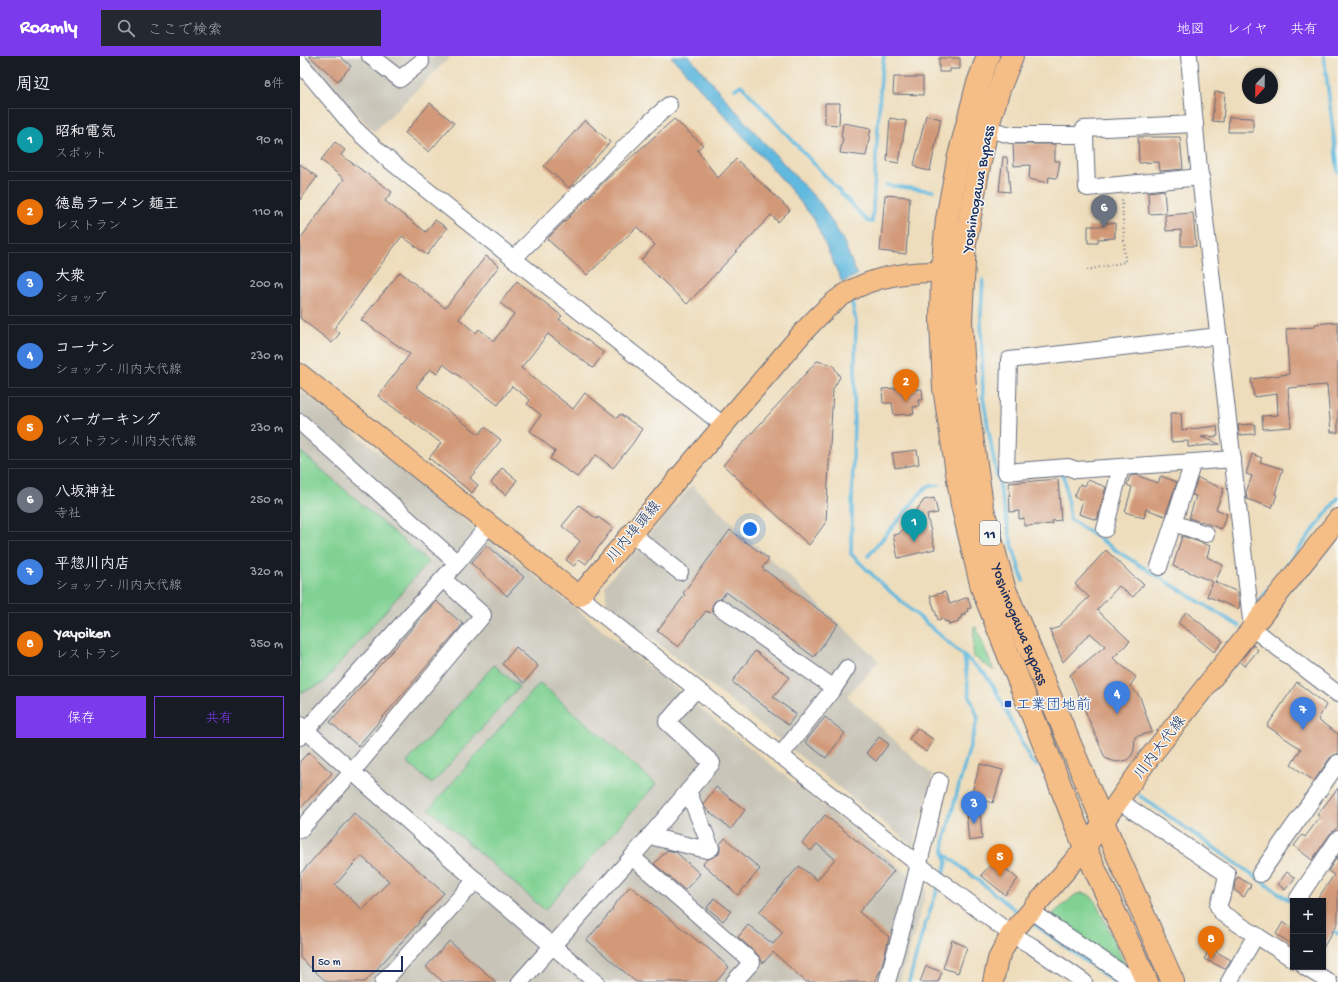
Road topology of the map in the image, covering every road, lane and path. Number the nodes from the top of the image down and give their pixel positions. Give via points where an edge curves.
1 (370, 56) edge
2 (988, 56) edge
3 (1012, 56) edge
4 (1189, 56) edge
5 (420, 58) edge
6 (300, 63) edge
7 (669, 105) dead end
8 (1195, 124) junction
9 (987, 128) junction
10 (1080, 135) junction
11 (1200, 178) junction
12 (1121, 185) junction
13 (513, 259) junction
14 (1087, 270) dead end
15 (942, 272) junction
16 (964, 273) junction
17 (1219, 336) junction
18 (300, 374) edge
19 (300, 422) edge
20 (723, 425) junction
21 (1232, 458) junction
22 (1193, 462) junction
23 (1121, 467) junction
24 (1337, 521) edge
25 (1173, 523) junction
26 (488, 525) junction
27 (1105, 529) dead end
28 (632, 533) junction
29 (1206, 534) dead end
30 (457, 563) junction
31 (1159, 568) dead end
32 (680, 572) dead end
33 (443, 579) junction
34 (579, 596) junction
35 (722, 608) dead end
36 (1252, 628) junction
37 (847, 668) dead end
38 (834, 688) junction
39 (696, 689) junction
40 (1338, 694) edge
41 (302, 731) edge
42 (780, 756) junction
43 (1338, 763) edge
44 (352, 772) junction
45 (939, 781) dead end
46 (688, 791) junction
47 (1119, 801) junction
48 (1103, 822) junction
49 (300, 830) edge
50 (650, 836) junction
51 (1338, 840) edge
52 (1085, 848) junction
53 (632, 857) junction
54 (923, 868) junction
55 (1260, 874) dead end
56 (476, 880) junction
57 (1298, 898) dead end
58 (1026, 921) junction
59 (1256, 935) junction
60 (551, 946) junction
61 (1290, 957) edge
62 (1310, 974) edge
63 (383, 982) edge
64 (520, 982) edge
65 (596, 982) edge
66 (734, 982) edge
67 (887, 982) edge
68 (993, 982) edge
69 (1084, 982) edge
70 (1135, 982) edge
71 (1147, 982) edge
72 (1173, 982) edge
73 (1229, 982) edge
74 (1329, 982) edge

1 - 5 street via 400,79
2 - 15 highway, Yoshinogawa Bypass / 11 via 977,86 958,160 947,219
3 - 9 highway, Yoshinogawa Bypass / 11
4 - 8 street
6 - 13 street via 355,129 384,156
7 - 13 street
8 - 10 street via 1084,129
8 - 11 street
9 - 10 street via 1011,136
9 - 16 highway, Yoshinogawa Bypass / 11 via 965,243
10 - 12 street via 1085,136 1087,188
11 - 12 street
11 - 17 street
12 - 14 path via 1125,262
13 - 20 street
15 - 16 main road, 川内埠頭線
15 - 20 main road, 川内埠頭線 via 900,275 877,280 842,296 805,331
15 - 52 highway, Yoshinogawa Bypass / 11 via 944,388 962,505 982,588
16 - 48 highway, Yoshinogawa Bypass / 11 via 961,321 965,389 982,505 1004,587
17 - 21 street
17 - 23 street via 1009,360 1006,472 1068,467 1076,470
18 - 26 main road
19 - 30 street
20 - 28 main road, 川内埠頭線
21 - 22 street
21 - 36 street
22 - 23 street
22 - 25 street
23 - 27 street
24 - 36 main road, 川内大代線
25 - 29 street
25 - 31 street
26 - 30 street
26 - 34 main road
28 - 32 street
28 - 34 main road, 川内埠頭線
30 - 33 street
33 - 41 street
33 - 44 street via 483,615
34 - 39 street
35 - 38 street
36 - 40 street
36 - 47 main road, 川内大代線 via 1146,762
37 - 38 street
38 - 42 street
39 - 42 street
39 - 46 street via 667,722 712,763
41 - 44 street
42 - 54 street
43 - 55 street
44 - 49 street
44 - 56 street
45 - 54 street
46 - 50 street
46 - 50 street via 711,848 707,850
47 - 48 main road, 川内大代線
47 - 59 street via 1227,874 1218,906 1223,914
48 - 52 main road, 川内大代線
48 - 72 highway, Yoshinogawa Bypass / 11
50 - 53 street
51 - 57 street
52 - 58 main road, 川内大代線
52 - 71 highway, Yoshinogawa Bypass / 11
53 - 60 street
53 - 66 street via 752,962
54 - 58 street via 949,888
54 - 67 street via 909,904
56 - 60 street
56 - 63 street
58 - 68 main road, 川内大代線 via 998,959
58 - 69 street via 1032,946
58 - 70 street
59 - 61 street
59 - 73 street
60 - 64 street
60 - 65 street
62 - 74 street

